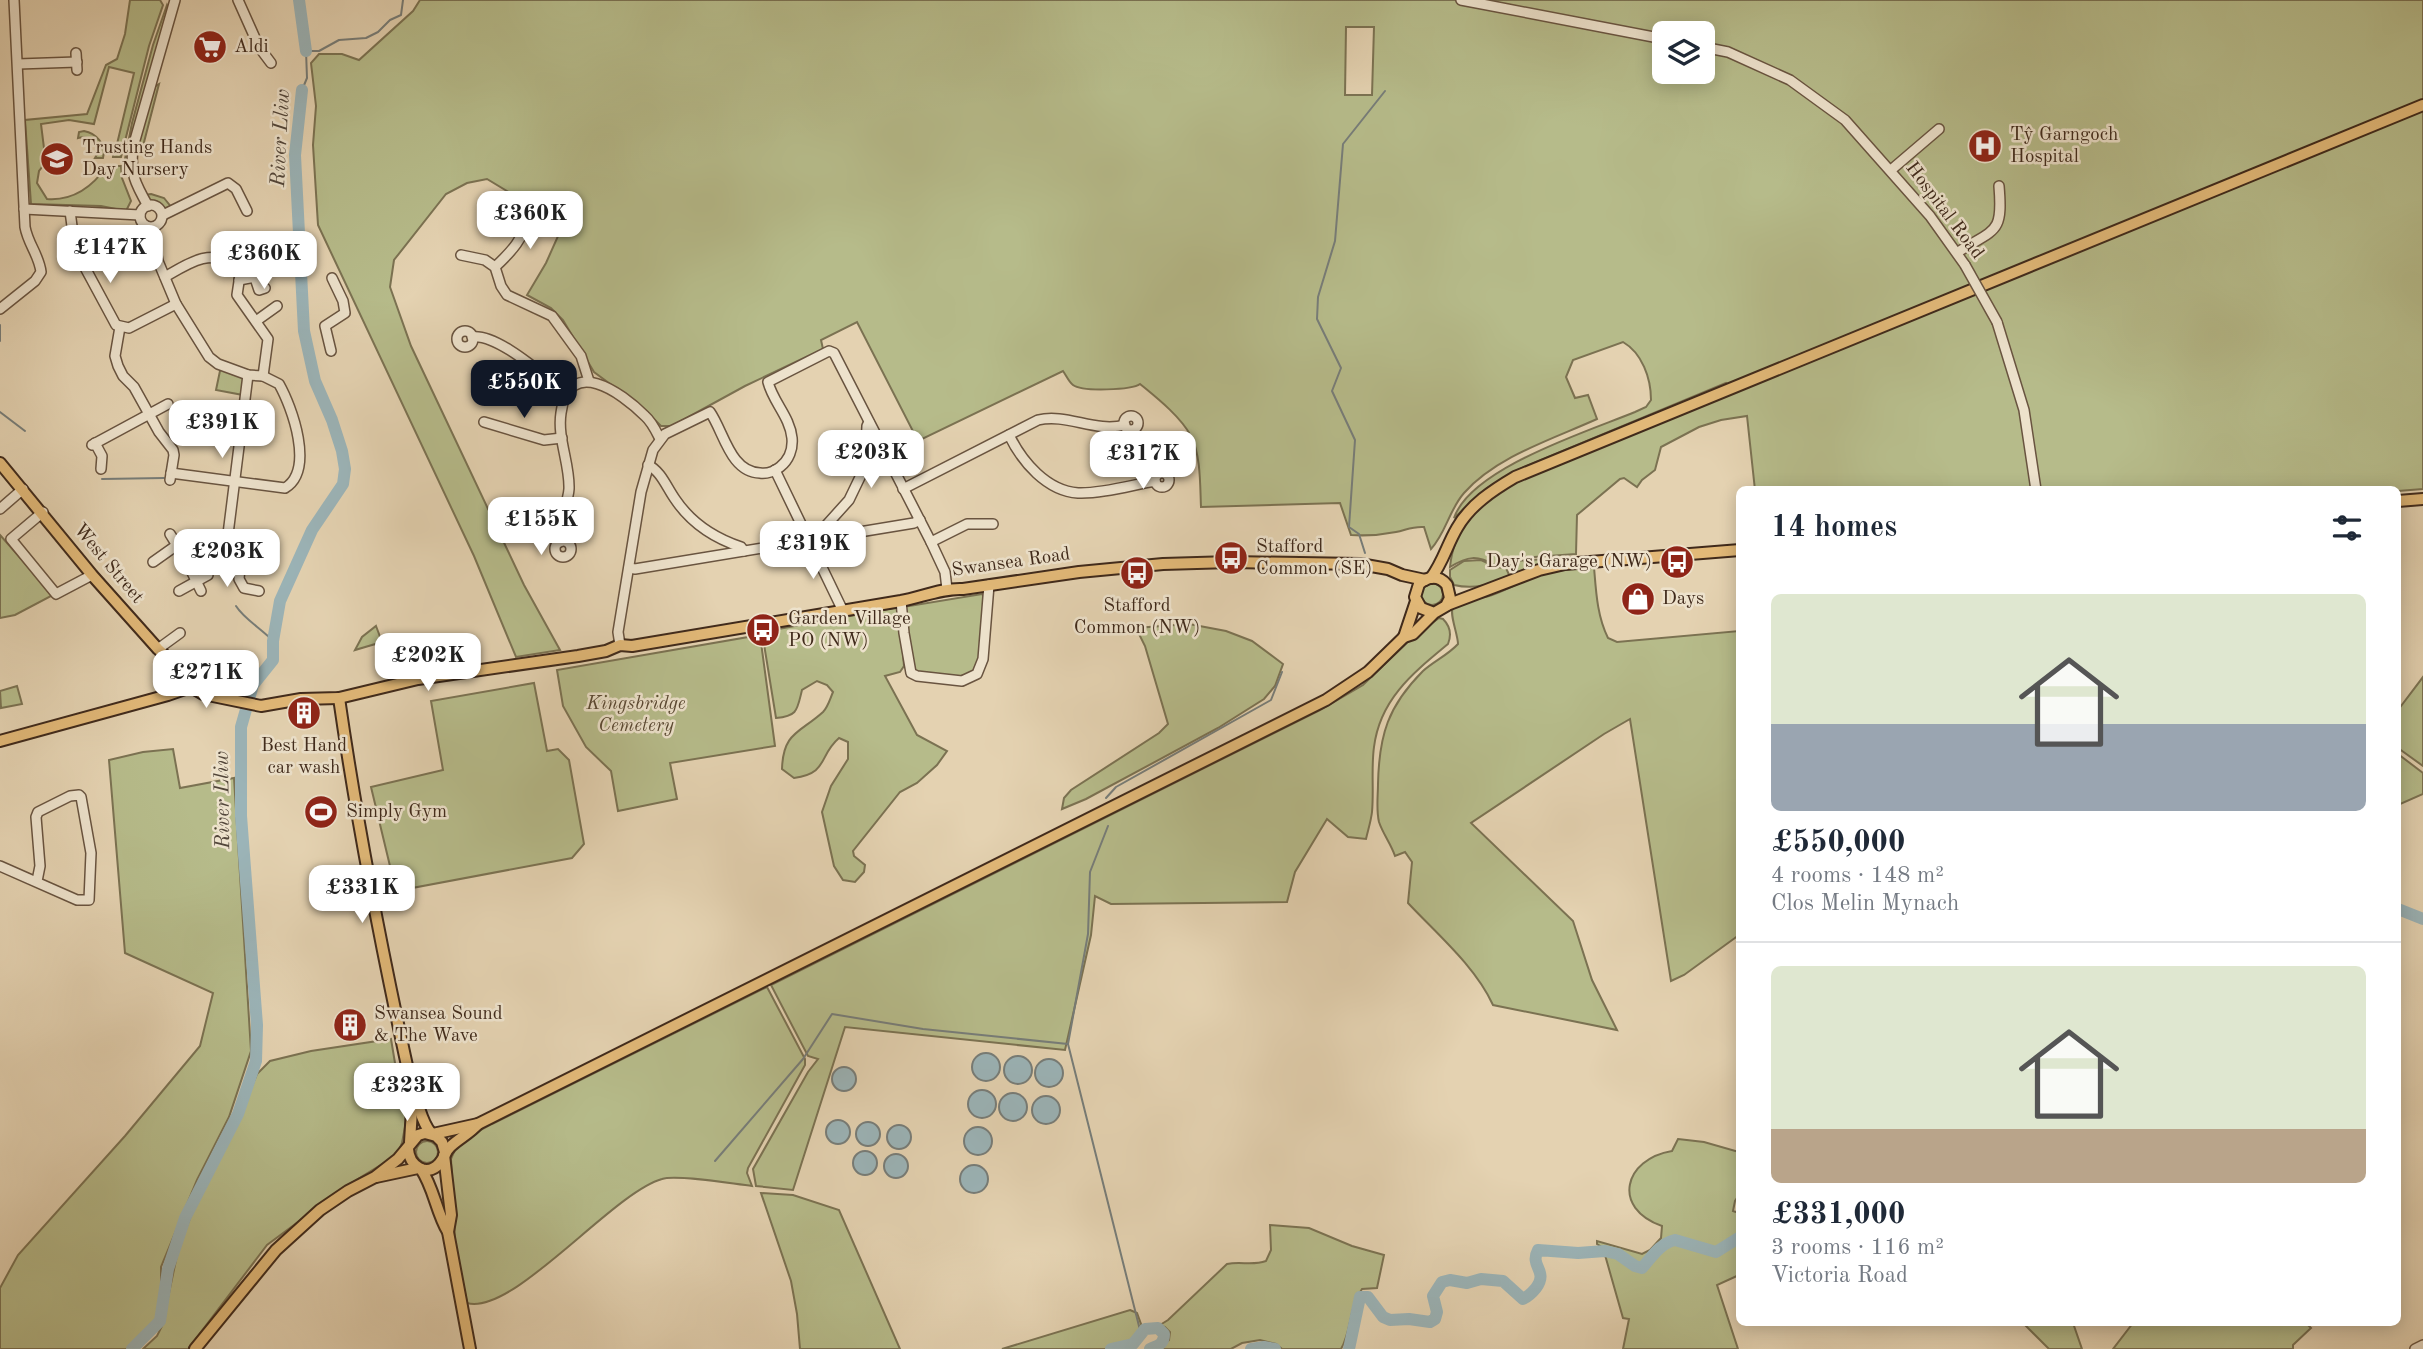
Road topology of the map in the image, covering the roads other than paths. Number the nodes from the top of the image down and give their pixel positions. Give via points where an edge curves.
1 (14, 0) edge
2 (175, 0) edge
3 (238, 0) edge
4 (1461, 0) edge
5 (1652, 38) edge
6 (1715, 49) edge
7 (76, 62) dead end
8 (271, 63) dead end
9 (18, 64) junction
10 (2423, 105) edge
11 (1939, 129) dead end
12 (1891, 170) junction
13 (1999, 186) dead end
14 (148, 206) junction
15 (24, 209) junction
16 (71, 211) junction
17 (247, 211) dead end
18 (140, 215) junction
19 (163, 215) junction
20 (529, 220) dead end
21 (152, 228) junction
22 (466, 251) dead end
23 (1958, 252) junction
24 (495, 267) junction
25 (280, 268) dead end
26 (165, 277) junction
27 (255, 278) junction
28 (332, 278) dead end
29 (239, 281) junction
30 (265, 288) dead end
31 (176, 304) junction
32 (277, 306) dead end
33 (0, 309) edge
34 (256, 321) junction
35 (120, 327) junction
36 (472, 337) dead end
37 (331, 351) dead end
38 (248, 375) junction
39 (263, 376) junction
40 (589, 381) junction
41 (567, 393) junction
42 (168, 404) dead end
43 (150, 414) junction
44 (869, 422) junction
45 (1125, 425) dead end
46 (489, 426) dead end
47 (1009, 435) junction
48 (562, 438) junction
49 (660, 439) junction
50 (0, 463) edge
51 (648, 465) junction
52 (102, 470) dead end
53 (775, 470) junction
54 (233, 481) junction
55 (1155, 481) dead end
56 (2035, 486) edge
57 (23, 489) junction
58 (903, 489) junction
59 (2423, 499) edge
60 (2401, 501) edge
61 (513, 502) dead end
62 (0, 509) edge
63 (43, 512) junction
64 (564, 514) junction
65 (920, 520) junction
66 (993, 524) dead end
67 (170, 534) dead end
68 (260, 535) dead end
69 (815, 538) junction
70 (560, 542) dead end
71 (931, 542) junction
72 (177, 545) junction
73 (226, 550) junction
74 (1736, 550) edge
75 (744, 551) junction
76 (241, 555) junction
77 (1446, 556) junction
78 (185, 558) junction
79 (153, 562) dead end
80 (629, 568) junction
81 (92, 575) junction
82 (1402, 575) junction
83 (208, 576) dead end
84 (1428, 579) junction
85 (989, 585) junction
86 (1447, 585) junction
87 (199, 586) junction
88 (947, 589) junction
89 (179, 591) dead end
90 (259, 591) dead end
91 (1479, 592) junction
92 (1415, 598) junction
93 (901, 601) junction
94 (1447, 605) junction
95 (843, 611) junction
96 (1434, 613) junction
97 (180, 634) dead end
98 (1404, 637) junction
99 (620, 645) junction
100 (158, 649) junction
101 (191, 687) junction
102 (339, 698) junction
103 (0, 741) edge
104 (0, 866) edge
105 (37, 881) junction
106 (412, 1093) junction
107 (478, 1124) junction
108 (432, 1134) junction
109 (409, 1146) junction
110 (444, 1153) junction
111 (420, 1168) junction
112 (375, 1177) junction
113 (448, 1232) junction
114 (2423, 1345) edge
115 (195, 1349) edge
116 (470, 1349) edge
117 (2415, 1349) edge

1 - 9 street
2 - 14 street via 134,147 132,171
3 - 8 street
4 - 5 street
6 - 12 street, Hospital Road via 1790,80 1845,120
7 - 9 street
9 - 15 street
10 - 77 main road via 1515,477 1472,508 1457,528
11 - 12 street
12 - 23 street, Hospital Road
13 - 23 street via 2001,219 1996,228
14 - 18 street
14 - 19 street via 158,207
15 - 16 street
15 - 33 street via 27,240 41,272
16 - 18 street
16 - 35 street via 75,248
17 - 19 street via 228,183
18 - 21 street
19 - 21 street
20 - 24 street via 519,242
21 - 26 street
22 - 24 street
23 - 56 street, Hospital Road, bridge via 1997,322 2024,410
24 - 40 street via 507,295 552,316 580,356
25 - 27 street
26 - 29 street via 210,256 237,265
26 - 31 street
27 - 29 street
27 - 30 street via 259,290
28 - 37 street via 345,313 325,326
29 - 34 street via 237,295
31 - 35 street via 129,328
31 - 38 street via 209,357
32 - 34 street
34 - 39 street via 268,339
35 - 43 street via 115,356 118,366
36 - 41 street via 486,337 503,346
38 - 39 street
38 - 54 street via 234,443
39 - 54 street via 279,384 298,431 296,473 285,488
40 - 41 street via 578,383
40 - 49 street via 603,385 644,415
41 - 48 street via 560,415
42 - 43 street
43 - 52 street via 93,444 102,456
43 - 54 street via 173,450 170,477
44 - 53 street via 832,351 768,383 792,439 788,458
44 - 58 street
44 - 69 street via 862,473 849,500
45 - 47 street via 1101,428 1049,418
46 - 48 street via 544,440
47 - 55 street via 1032,469 1062,489 1087,493
47 - 58 street
48 - 64 street via 569,490
49 - 51 street
49 - 53 street via 710,412 738,463 758,473
50 - 57 main road, West Street
51 - 75 street via 656,469 692,521
51 - 80 street
53 - 69 street
54 - 73 street
57 - 62 street
57 - 63 main road, West Street
58 - 65 street
59 - 60 main road
61 - 64 street
63 - 81 main road, West Street
63 - 81 street via 11,539 56,594
64 - 70 street
65 - 69 street
65 - 71 street
66 - 71 street via 967,524
67 - 72 street
68 - 76 street via 256,557
69 - 75 street
69 - 95 street
71 - 88 street via 946,572
72 - 78 street
72 - 79 street
73 - 76 street
73 - 78 street
74 - 91 main road via 1565,564
75 - 80 street
76 - 90 street via 239,579 244,588
77 - 84 main road
77 - 86 main road
78 - 87 street
80 - 99 street
81 - 100 main road, West Street
82 - 84 main road, Swansea Road
82 - 85 main road, Swansea Road via 1360,564 1218,562 1093,570
82 - 92 main road
83 - 87 street
84 - 86 main road
84 - 92 main road via 1419,584
85 - 88 main road, Swansea Road
85 - 93 street via 983,659 977,674 962,681 911,673
86 - 91 main road
86 - 94 main road
87 - 89 street
88 - 93 main road, Swansea Road
91 - 94 main road
92 - 96 main road via 1425,611
92 - 98 main road
93 - 95 main road, Swansea Road
94 - 96 main road
95 - 99 main road, Swansea Road
96 - 98 main road
97 - 100 street
98 - 107 main road via 1368,672 1326,700
99 - 102 main road, Swansea Road via 606,651 418,679
100 - 101 main road, West Street
101 - 102 main road, Swansea Road via 203,694 261,706
101 - 103 main road
102 - 106 main road
104 - 105 street
105 - 105 street via 38,812 79,795 91,853 89,900 78,900
106 - 108 main road
106 - 109 main road
107 - 108 main road
107 - 110 main road
108 - 109 main road via 418,1135
108 - 110 main road via 442,1142
109 - 111 main road via 410,1160
109 - 112 main road
110 - 111 main road via 435,1167
110 - 113 main road via 451,1215
111 - 112 main road
111 - 113 main road
112 - 115 main road via 300,1226
113 - 116 main road
114 - 117 street

